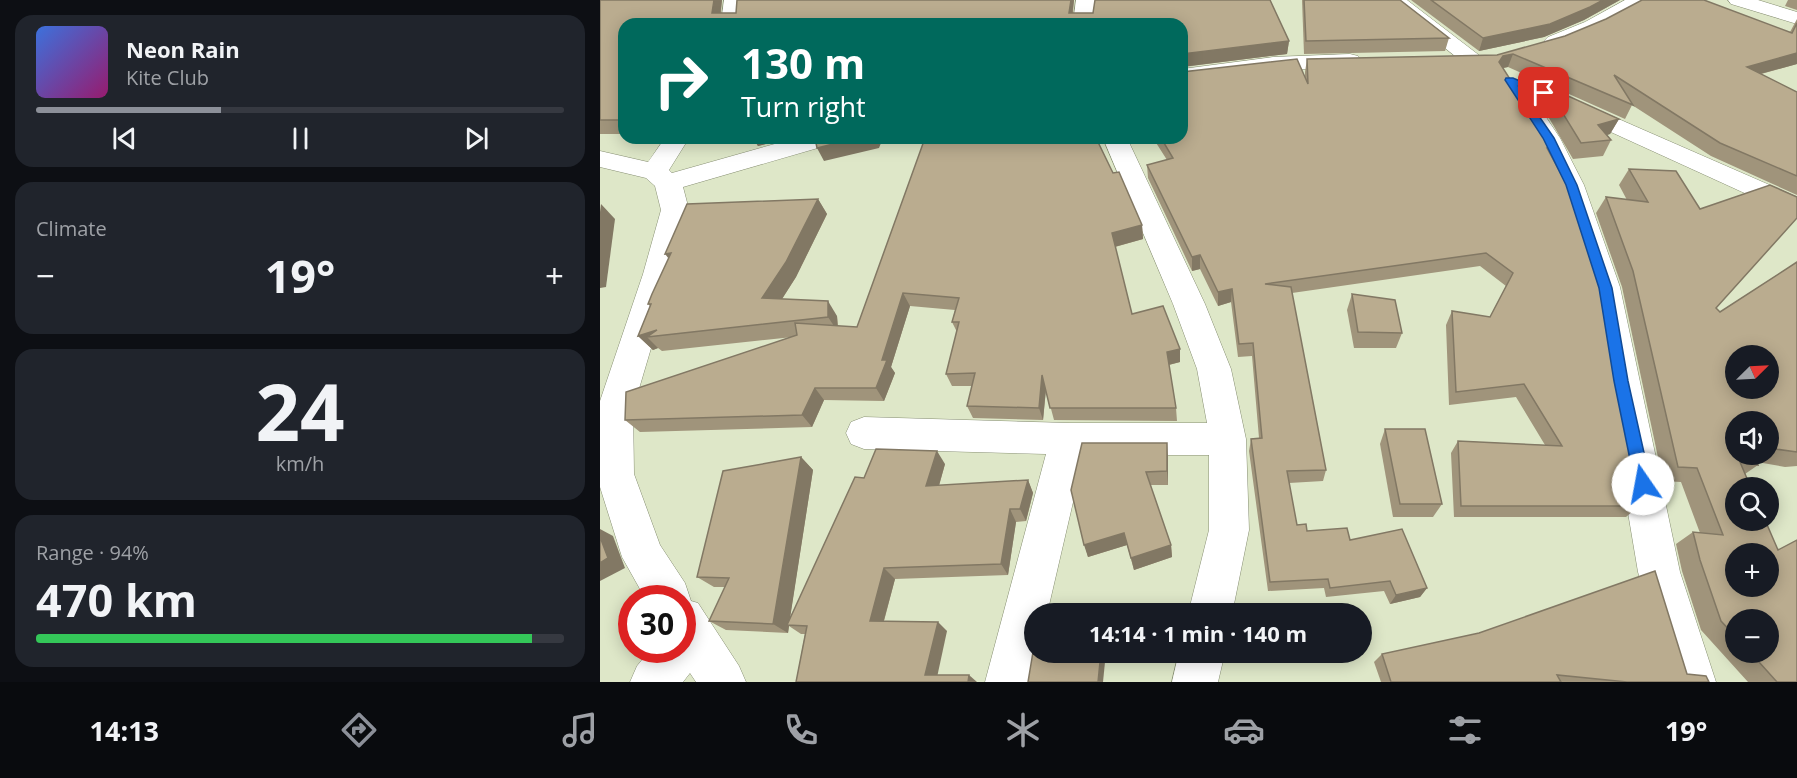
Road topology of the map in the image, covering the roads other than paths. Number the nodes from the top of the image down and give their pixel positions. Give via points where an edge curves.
1 (734, 0) edge
2 (1086, 0) edge
3 (1395, 0) edge
4 (1640, 0) edge
5 (1738, 0) edge
6 (732, 18) edge
7 (1084, 18) edge
8 (1797, 18) edge
9 (1532, 48) edge
10 (1437, 59) edge
11 (1473, 59) junction
12 (1366, 60) edge
13 (1504, 73) junction
14 (1188, 75) edge
15 (675, 144) edge
16 (802, 144) edge
17 (1118, 144) edge
18 (600, 159) edge
19 (662, 178) junction
20 (1797, 208) edge
21 (607, 412) edge
22 (864, 433) dead end
23 (1069, 439) junction
24 (1228, 439) junction
25 (658, 585) edge
26 (1212, 603) edge
27 (696, 648) edge
28 (664, 663) edge
29 (1199, 663) edge
30 (653, 682) edge
31 (723, 682) edge
32 (1008, 682) edge
33 (1195, 682) edge
34 (1693, 682) edge

1 - 6 street
2 - 7 street
3 - 11 street
4 - 9 street via 1592,26
5 - 8 street
10 - 11 street
11 - 13 street via 1492,59
12 - 14 street via 1273,64
13 - 20 street
13 - 34 street via 1548,138 1571,185 1605,288 1659,572
15 - 19 street
16 - 19 street
17 - 24 street via 1214,369
18 - 19 street
19 - 21 street via 675,210 658,274
21 - 25 street via 615,474 643,557
22 - 23 street
23 - 24 street
23 - 32 street
24 - 26 street via 1229,530
27 - 31 street
28 - 30 street
29 - 33 street

